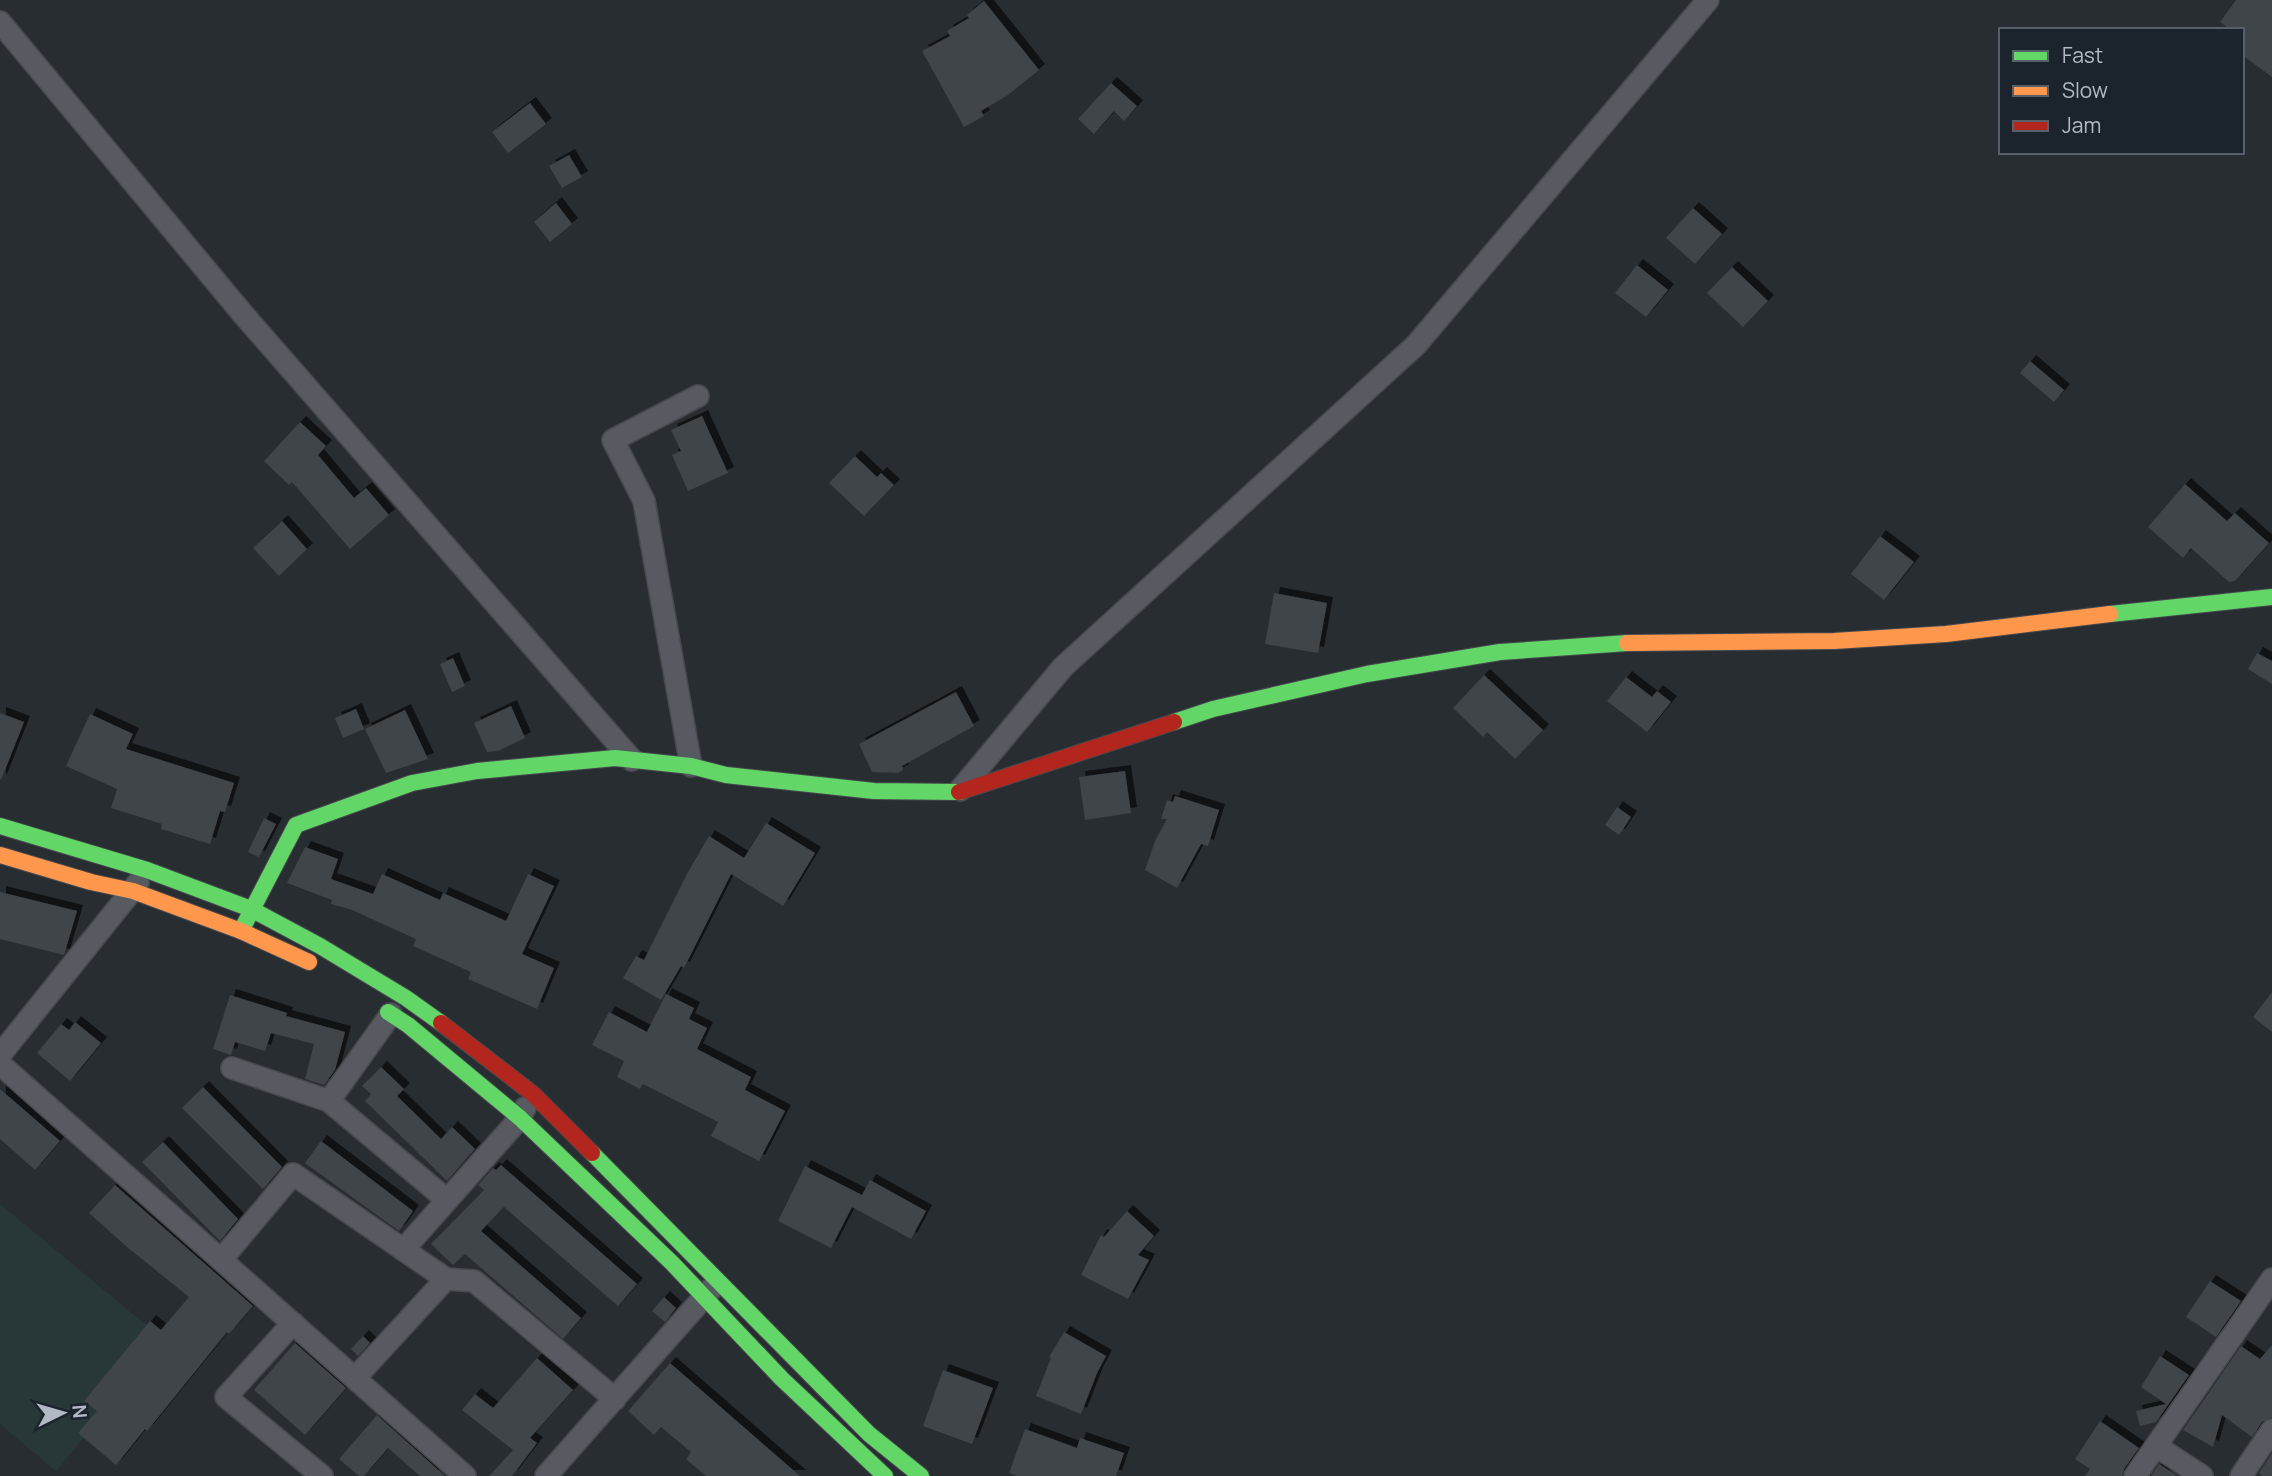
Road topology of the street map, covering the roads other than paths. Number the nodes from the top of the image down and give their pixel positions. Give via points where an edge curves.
1 (1708, 0) edge
2 (0, 22) edge
3 (698, 396) dead end
4 (2272, 597) edge
5 (632, 760) junction
6 (691, 766) junction
7 (959, 792) junction
8 (0, 826) edge
9 (0, 855) edge
10 (148, 870) junction
11 (133, 891) junction
12 (251, 909) junction
13 (241, 931) junction
14 (327, 972) dead end
15 (370, 1000) dead end
16 (391, 1014) junction
17 (0, 1055) edge
18 (0, 1064) edge
19 (232, 1068) dead end
20 (533, 1094) junction
21 (329, 1101) junction
22 (520, 1118) junction
23 (447, 1200) junction
24 (403, 1250) junction
25 (221, 1259) junction
26 (446, 1279) junction
27 (2272, 1279) edge
28 (718, 1281) junction
29 (705, 1298) junction
30 (293, 1323) junction
31 (355, 1378) junction
32 (615, 1399) junction
33 (2272, 1430) edge
34 (2156, 1446) junction
35 (322, 1476) edge
36 (465, 1476) edge
37 (546, 1476) edge
38 (885, 1476) edge
39 (922, 1476) edge
40 (2135, 1476) edge
41 (2202, 1476) edge
42 (2241, 1476) edge

1 - 7 street via 1416,345 1063,667
2 - 5 street via 242,313
3 - 6 street via 613,440 644,501
4 - 7 main road via 1834,642 1634,643 1500,652 1367,674 1213,709
5 - 6 main road
5 - 12 main road via 477,771 412,783 296,825
6 - 7 main road via 726,775 874,791
8 - 10 main road
9 - 11 main road
10 - 11 street
10 - 12 main road
11 - 13 main road
11 - 17 street
12 - 13 main road
12 - 20 main road via 406,998
13 - 14 main road
15 - 16 main road
16 - 21 street
16 - 22 main road
18 - 25 street
19 - 21 street
20 - 22 street
20 - 28 main road
21 - 23 street
22 - 23 street
22 - 29 main road
23 - 24 street
24 - 25 street via 293,1174
24 - 26 street
25 - 30 street
26 - 31 street
26 - 32 street via 474,1280
27 - 34 street
28 - 29 street
28 - 39 main road via 869,1434
29 - 32 street
29 - 38 main road
30 - 31 street
30 - 35 street via 226,1397
31 - 36 street
32 - 37 street
33 - 42 street
34 - 40 street
34 - 41 street

